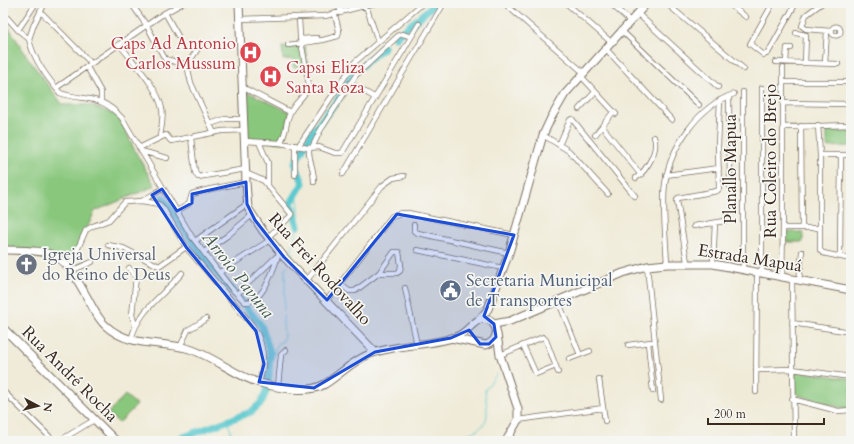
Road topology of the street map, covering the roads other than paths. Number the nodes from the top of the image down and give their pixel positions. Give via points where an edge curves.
1 (36, 3) edge
2 (45, 3) edge
3 (131, 3) edge
4 (183, 3) edge
5 (239, 3) edge
6 (338, 3) edge
7 (375, 3) edge
8 (423, 3) edge
9 (444, 3) edge
10 (504, 3) edge
11 (566, 3) edge
12 (610, 3) edge
13 (647, 3) edge
14 (666, 3) edge
15 (728, 3) edge
16 (737, 3) edge
17 (773, 3) edge
18 (796, 3) edge
19 (822, 3) edge
20 (366, 6) junction
21 (734, 7) junction
22 (40, 11) junction
23 (3, 13) edge
24 (166, 13) junction
25 (341, 13) junction
26 (637, 13) junction
27 (335, 15) junction
28 (746, 17) dead end
29 (299, 18) junction
30 (240, 20) junction
31 (630, 21) junction
32 (419, 24) dead end
33 (147, 26) junction
34 (18, 30) junction
35 (621, 30) junction
36 (796, 33) dead end
37 (178, 36) dead end
38 (411, 37) junction
39 (29, 39) junction
40 (301, 41) junction
41 (378, 41) junction
42 (611, 42) junction
43 (119, 44) junction
44 (288, 45) dead end
45 (606, 48) junction
46 (790, 48) dead end
47 (198, 50) dead end
48 (776, 62) dead end
49 (786, 62) junction
50 (805, 63) junction
51 (825, 63) junction
52 (838, 64) dead end
53 (89, 65) junction
54 (187, 65) junction
55 (783, 68) dead end
56 (744, 69) dead end
57 (583, 75) junction
58 (783, 82) junction
59 (851, 82) edge
60 (350, 83) junction
61 (718, 87) dead end
62 (56, 88) junction
63 (244, 88) junction
64 (762, 88) dead end
65 (596, 92) junction
66 (743, 92) dead end
67 (374, 97) junction
68 (720, 100) junction
69 (102, 102) junction
70 (783, 103) junction
71 (851, 104) edge
72 (699, 105) dead end
73 (579, 109) dead end
74 (290, 112) junction
75 (244, 119) junction
76 (672, 120) dead end
77 (210, 124) junction
78 (818, 125) junction
79 (851, 125) edge
80 (602, 126) junction
81 (801, 126) junction
82 (783, 127) junction
83 (245, 130) junction
84 (214, 133) junction
85 (543, 135) junction
86 (595, 135) dead end
87 (160, 137) junction
88 (654, 137) dead end
89 (191, 138) junction
90 (245, 141) junction
91 (259, 142) junction
92 (280, 143) junction
93 (298, 145) junction
94 (559, 145) junction
95 (310, 148) junction
96 (140, 149) junction
97 (820, 155) junction
98 (841, 155) junction
99 (851, 155) edge
100 (167, 158) dead end
101 (719, 168) junction
102 (246, 171) junction
103 (343, 174) dead end
104 (295, 175) dead end
105 (641, 175) junction
106 (666, 175) junction
107 (404, 176) dead end
108 (636, 178) dead end
109 (246, 182) junction
110 (314, 182) dead end
111 (268, 185) junction
112 (730, 186) dead end
113 (162, 188) junction
114 (152, 194) junction
115 (608, 194) dead end
116 (636, 196) dead end
117 (142, 201) junction
118 (155, 203) junction
119 (247, 204) junction
120 (177, 211) junction
121 (252, 215) junction
122 (725, 221) dead end
123 (715, 223) junction
124 (414, 225) dead end
125 (694, 226) dead end
126 (783, 228) junction
127 (802, 228) junction
128 (820, 228) junction
129 (514, 235) junction
130 (269, 239) junction
131 (195, 241) junction
132 (108, 245) dead end
133 (186, 247) junction
134 (3, 250) edge
135 (417, 250) dead end
136 (204, 252) junction
137 (509, 252) junction
138 (802, 252) dead end
139 (280, 255) junction
140 (840, 256) junction
141 (851, 259) edge
142 (92, 262) dead end
143 (687, 262) junction
144 (667, 264) junction
145 (713, 264) junction
146 (647, 266) junction
147 (71, 268) junction
148 (129, 268) dead end
149 (743, 270) junction
150 (502, 271) junction
151 (220, 272) junction
152 (182, 273) dead end
153 (379, 273) junction
154 (760, 276) junction
155 (782, 278) junction
156 (307, 280) junction
157 (795, 280) junction
158 (340, 284) junction
159 (405, 288) dead end
160 (851, 290) edge
161 (237, 294) junction
162 (326, 300) junction
163 (558, 300) junction
164 (206, 319) dead end
165 (480, 320) junction
166 (510, 321) junction
167 (493, 323) junction
168 (792, 323) junction
169 (473, 325) junction
170 (135, 326) junction
171 (3, 328) edge
172 (851, 332) edge
173 (497, 333) junction
174 (451, 338) junction
175 (131, 340) junction
176 (654, 342) junction
177 (648, 343) junction
178 (480, 344) junction
179 (417, 345) junction
180 (523, 345) junction
181 (628, 345) dead end
182 (180, 347) junction
183 (286, 350) dead end
184 (590, 351) dead end
185 (375, 352) junction
186 (500, 354) junction
187 (580, 355) junction
188 (569, 359) dead end
189 (556, 366) junction
190 (792, 369) junction
191 (756, 370) junction
192 (558, 372) dead end
193 (851, 377) edge
194 (599, 379) dead end
195 (260, 383) junction
196 (277, 386) junction
197 (3, 391) edge
198 (653, 391) dead end
199 (756, 392) dead end
200 (792, 399) junction
201 (661, 400) dead end
202 (603, 408) junction
203 (851, 410) edge
204 (94, 420) junction
205 (518, 420) junction
206 (605, 421) dead end
207 (54, 441) edge
208 (59, 441) edge
209 (116, 441) edge
210 (506, 441) edge
211 (794, 441) edge

1 - 34 street
2 - 22 street
3 - 33 street
4 - 24 street
5 - 30 main road
6 - 25 street
7 - 20 street
8 - 41 street
9 - 103 street
10 - 57 street
11 - 42 street
12 - 31 street
13 - 26 main road
14 - 56 street
15 - 21 street
16 - 21 street
17 - 18 street via 751,46 764,55 768,53
19 - 51 street via 810,11 802,24 806,29 829,31
20 - 25 street
20 - 41 street
21 - 28 street
22 - 39 street
22 - 53 street
23 - 34 street
24 - 33 street
24 - 37 street
25 - 27 street
26 - 31 main road
26 - 61 street
27 - 29 street
27 - 40 street via 338,36 325,40
29 - 30 street
29 - 40 street
30 - 63 main road
31 - 35 main road
32 - 38 street
33 - 43 street
33 - 54 street via 165,59
34 - 39 street
35 - 42 main road
35 - 72 street
36 - 50 street via 806,35
38 - 60 street via 399,35
38 - 67 street
39 - 62 street via 47,78
40 - 44 street
40 - 74 street via 309,85 307,92
41 - 93 street via 348,71
42 - 45 main road
43 - 53 street
43 - 87 street via 147,79 160,104
45 - 57 main road
45 - 76 street
46 - 49 street via 787,48
47 - 54 street
48 - 49 street
49 - 50 street
50 - 51 street
51 - 52 street
53 - 62 street
53 - 69 street via 101,92
54 - 77 street via 191,82
55 - 58 street, Rua Coleiro do Brejo
57 - 65 street
57 - 85 main road via 561,100
58 - 59 street
58 - 70 street, Rua Coleiro do Brejo
60 - 67 street
60 - 95 street
62 - 69 street via 62,94
63 - 74 street
63 - 75 main road
64 - 154 street
65 - 73 street
65 - 80 street via 615,113
66 - 149 street, Planallo Mapua
67 - 95 street via 342,153 334,153 319,147
68 - 101 street
68 - 106 street via 697,119 686,134 675,151
68 - 112 street via 731,95
69 - 96 street via 113,108 122,118
70 - 71 street
70 - 82 street, Rua Coleiro do Brejo
74 - 92 street
75 - 77 street via 226,119
75 - 83 main road
77 - 84 street
78 - 79 street
78 - 81 street
78 - 97 street
80 - 86 street
80 - 105 street
81 - 82 street
81 - 127 street
82 - 126 street, Rua Coleiro do Brejo
83 - 84 street
83 - 90 main road
84 - 89 street
85 - 94 street
85 - 129 main road
87 - 89 street via 167,135 171,141
87 - 96 street
88 - 105 street via 654,150
89 - 102 street via 195,172 198,177
90 - 91 street
90 - 102 main road
91 - 92 street
91 - 111 street via 268,163
92 - 93 street
93 - 95 street
93 - 104 street
94 - 115 street via 572,154
94 - 116 street via 572,119
95 - 110 street
96 - 100 street
96 - 113 street
97 - 98 street
97 - 128 street
98 - 99 street
98 - 140 street
101 - 106 street
101 - 143 street via 719,189 678,199
102 - 109 main road
102 - 111 street
105 - 108 street
106 - 144 street via 664,187
107 - 156 street via 393,178 382,186
109 - 119 main road
109 - 120 street via 192,194 189,204
111 - 130 street via 292,215
113 - 114 street
113 - 120 street
114 - 117 street
114 - 118 street
117 - 118 street
117 - 147 street via 125,202 109,220 88,228
118 - 133 street via 166,211
119 - 121 main road, Rua Frei Rodovalho
119 - 131 street
120 - 131 street
121 - 130 main road, Rua Frei Rodovalho
121 - 136 street
122 - 123 street
123 - 125 street
123 - 145 street
124 - 137 street via 414,231 418,233
126 - 127 street
126 - 155 street, Rua Coleiro do Brejo
127 - 128 street
128 - 140 street via 819,247 823,253
129 - 137 main road
129 - 158 street via 408,213 397,214 392,216
130 - 139 main road, Rua Frei Rodovalho
130 - 151 street
131 - 136 street
132 - 133 street via 123,248 159,266
133 - 195 street via 256,331 264,364
134 - 147 main road via 47,252 59,257
135 - 150 street
136 - 151 street
137 - 150 main road
138 - 157 street
139 - 156 main road, Rua Frei Rodovalho
139 - 161 street
139 - 161 street via 264,289 251,301 245,302
140 - 141 street
142 - 147 street
143 - 144 main road, Estrada Mapuá
143 - 145 main road, Estrada Mapuá
144 - 146 main road, Estrada Mapuá
145 - 149 main road, Estrada Mapuá
146 - 163 main road, Estrada Mapuá via 623,273
146 - 176 street
147 - 175 main road via 102,321 117,334
148 - 170 street via 136,281 132,315
149 - 154 main road, Estrada Mapuá
150 - 165 main road via 488,309
150 - 167 main road via 492,310
151 - 161 street
152 - 170 street via 148,308
153 - 153 street via 400,271 402,265 399,252 394,252
153 - 158 street via 356,291
154 - 155 main road, Estrada Mapuá
154 - 191 street
155 - 157 main road, Estrada Mapuá
156 - 162 main road, Rua Frei Rodovalho
157 - 160 main road, Estrada Mapuá
157 - 168 street
158 - 162 street
159 - 179 street
162 - 185 main road, Rua Frei Rodovalho
163 - 166 main road, Estrada Mapuá
163 - 187 street
164 - 182 street via 188,330
165 - 167 main road via 486,319
165 - 169 main road
166 - 167 main road, Estrada Mapuá
166 - 173 main road, Estrada Mapuá
167 - 173 main road
168 - 172 street
168 - 190 street
169 - 174 main road via 465,333
169 - 178 main road via 471,335
170 - 175 street
171 - 204 main road, Rua André Rocha
173 - 178 main road via 492,342
173 - 186 main road
174 - 178 main road
174 - 179 main road
175 - 182 main road
176 - 177 street
176 - 201 street
177 - 181 street
177 - 198 street
178 - 186 main road
179 - 185 main road
180 - 186 street
180 - 189 street via 544,338
180 - 189 street via 536,374
182 - 195 main road
183 - 196 street via 281,355
184 - 187 street
185 - 196 main road via 359,359 322,385 303,389
186 - 205 main road via 517,403
187 - 188 street
189 - 192 street
190 - 191 street
190 - 193 street
190 - 200 street
191 - 199 street
194 - 202 street
195 - 196 main road
197 - 207 street
200 - 203 street via 838,411
200 - 211 street
202 - 205 street
202 - 206 street
204 - 208 street
204 - 209 main road, Rua André Rocha
205 - 210 main road

